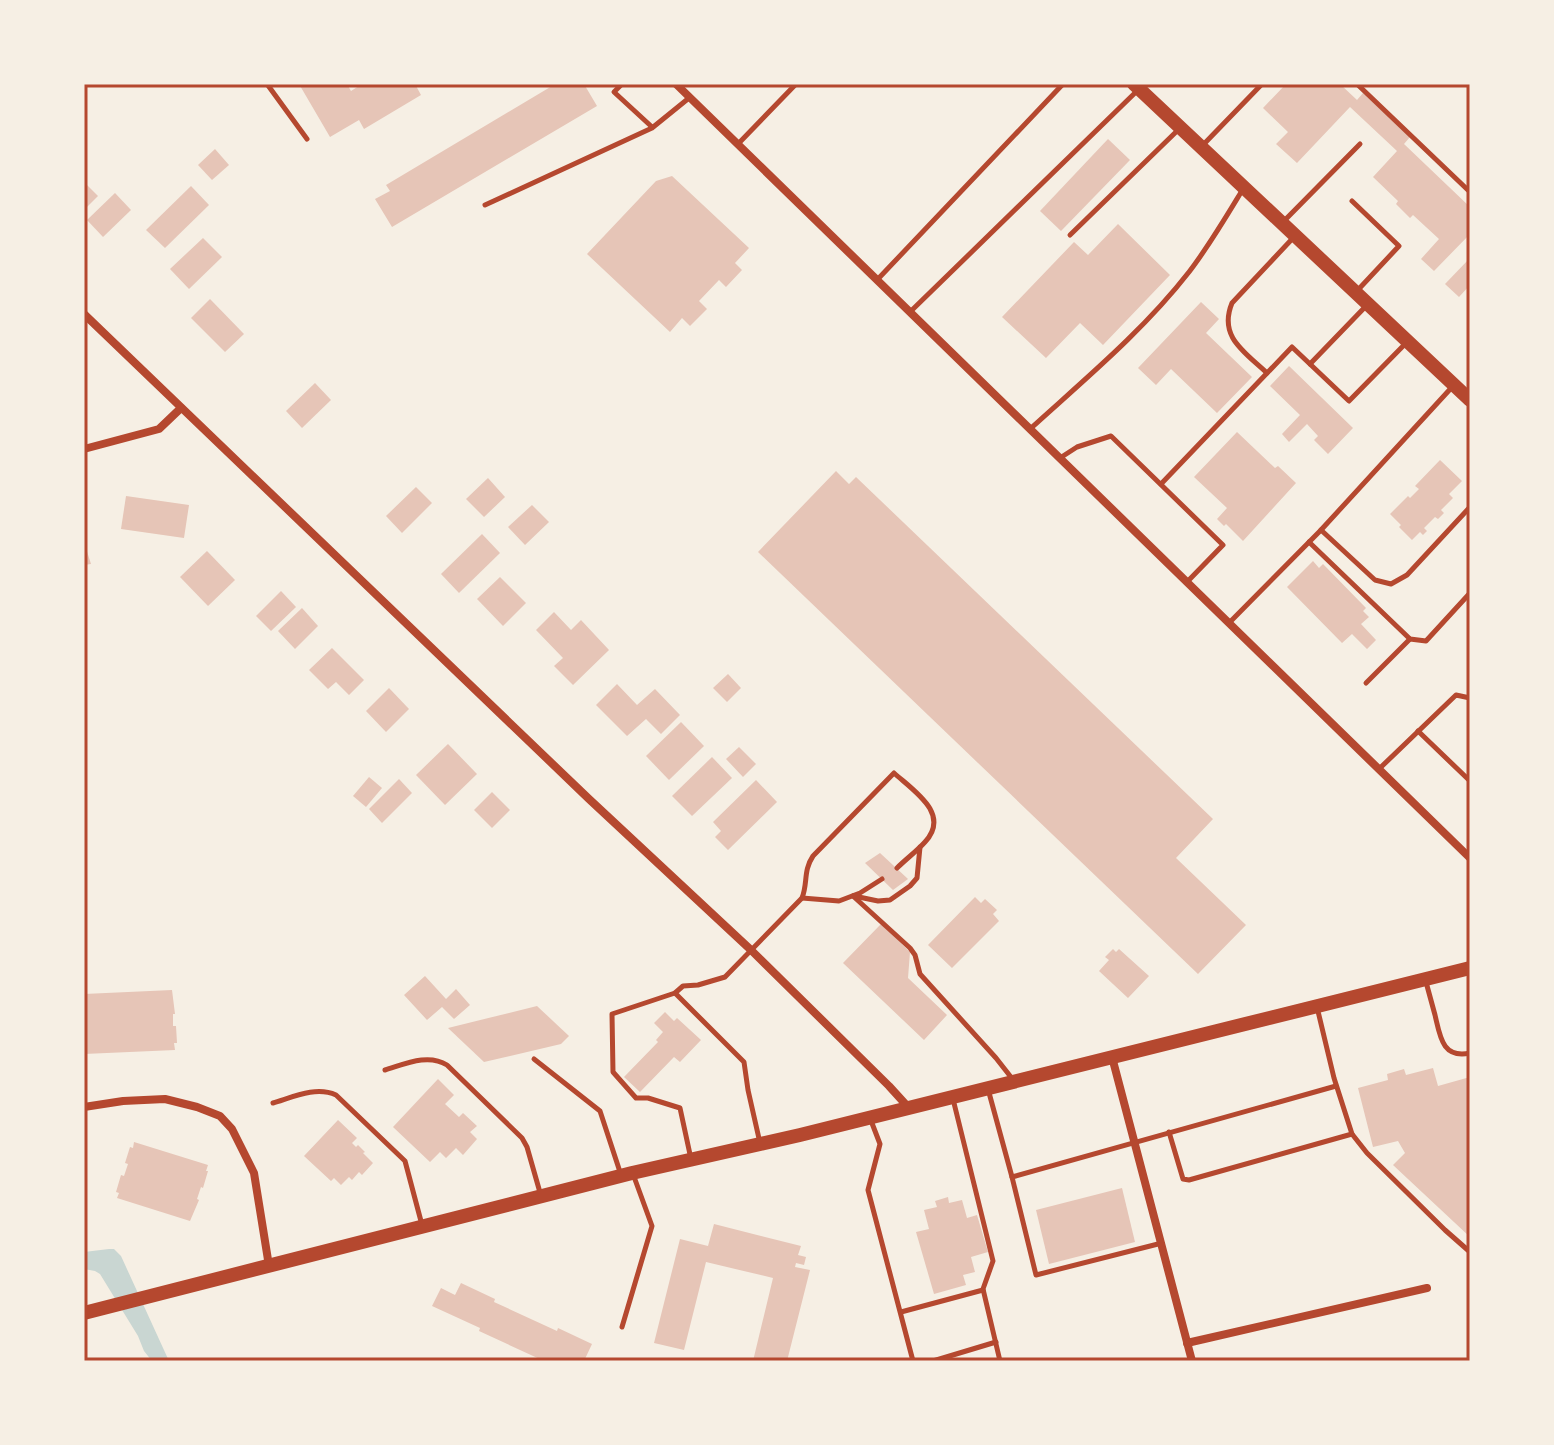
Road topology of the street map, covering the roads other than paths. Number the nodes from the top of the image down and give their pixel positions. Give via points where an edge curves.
1 (267, 84) edge
2 (622, 84) edge
3 (676, 84) edge
4 (796, 84) edge
5 (1063, 84) edge
6 (1262, 84) edge
7 (1357, 84) edge
8 (1137, 86) edge
9 (689, 97) junction
10 (1181, 127) junction
11 (652, 128) junction
12 (307, 139) dead end
13 (738, 144) junction
14 (1360, 144) dead end
15 (1202, 147) junction
16 (1244, 187) junction
17 (1470, 192) edge
18 (1352, 201) dead end
19 (485, 205) dead end
20 (1282, 223) junction
21 (1070, 235) dead end
22 (1296, 236) junction
23 (877, 280) junction
24 (1356, 293) junction
25 (1368, 304) junction
26 (910, 312) junction
27 (84, 314) edge
28 (1407, 342) junction
29 (1310, 364) junction
30 (1267, 373) junction
31 (1453, 385) junction
32 (1470, 400) edge
33 (181, 408) junction
34 (1030, 429) junction
35 (84, 449) edge
36 (1060, 458) junction
37 (1161, 484) junction
38 (1470, 507) edge
39 (1321, 530) junction
40 (1309, 542) junction
41 (1187, 582) junction
42 (1470, 593) edge
43 (1229, 623) junction
44 (1410, 639) junction
45 (1366, 683) dead end
46 (1470, 698) edge
47 (1418, 731) junction
48 (1379, 769) junction
49 (1470, 781) edge
50 (920, 846) junction
51 (1470, 858) edge
52 (897, 868) dead end
53 (882, 879) dead end
54 (853, 896) junction
55 (802, 898) junction
56 (751, 950) junction
57 (1470, 968) edge
58 (1426, 979) junction
59 (675, 993) junction
60 (1317, 1006) junction
61 (1470, 1053) edge
62 (1112, 1057) junction
63 (534, 1059) dead end
64 (385, 1070) dead end
65 (1015, 1081) junction
66 (1336, 1086) junction
67 (988, 1088) junction
68 (953, 1097) junction
69 (273, 1103) dead end
70 (84, 1107) edge
71 (909, 1108) junction
72 (869, 1117) junction
73 (1169, 1132) junction
74 (1352, 1134) junction
75 (1135, 1142) junction
76 (760, 1144) junction
77 (692, 1160) junction
78 (627, 1175) junction
79 (1012, 1177) junction
80 (541, 1197) junction
81 (423, 1228) junction
82 (1162, 1243) junction
83 (1470, 1252) edge
84 (269, 1266) junction
85 (1427, 1288) dead end
86 (983, 1290) junction
87 (901, 1312) junction
88 (84, 1313) edge
89 (622, 1327) dead end
90 (996, 1342) junction
91 (1187, 1343) junction
92 (913, 1361) edge
93 (933, 1361) edge
94 (1000, 1361) edge
95 (1192, 1361) edge

1 - 12 lane
2 - 11 lane via 614,92
3 - 9 street
4 - 13 lane
5 - 23 lane
6 - 15 lane
7 - 17 lane
8 - 10 main road
8 - 26 lane
9 - 11 lane
9 - 13 street
10 - 15 main road
10 - 21 lane
11 - 19 lane
13 - 23 street
14 - 20 lane
15 - 16 main road
16 - 20 main road
16 - 34 lane via 1188,273 1150,316
18 - 24 lane via 1399,246
20 - 22 main road
22 - 24 main road
22 - 30 lane via 1228,313 1233,341
23 - 26 street
24 - 25 main road
25 - 28 main road
25 - 29 lane
26 - 34 street
27 - 33 street
28 - 29 lane via 1349,401
28 - 31 main road
29 - 30 lane via 1292,347
30 - 37 lane
31 - 32 main road
31 - 39 lane
33 - 35 street via 159,429
33 - 56 street
34 - 36 street
36 - 37 lane via 1111,436
36 - 41 street
37 - 41 lane via 1223,545
38 - 39 lane via 1407,575 1391,584 1375,580
39 - 40 lane
40 - 43 lane
40 - 44 lane
41 - 43 street
42 - 44 lane via 1426,641
43 - 48 street
44 - 45 lane
46 - 47 lane via 1456,695
47 - 48 lane
47 - 49 lane
48 - 51 street
50 - 52 lane
50 - 54 lane via 917,878 910,886 890,900
50 - 55 lane via 935,817 894,773 813,856
53 - 54 lane
54 - 55 lane via 839,901
54 - 65 lane via 910,948 920,974
55 - 56 lane
56 - 59 lane via 725,977 683,986
56 - 71 street
57 - 58 main road
58 - 60 main road
58 - 61 lane via 1442,1043 1452,1052
59 - 76 lane via 744,1062
59 - 77 lane via 612,1014 613,1072 636,1098 680,1108
60 - 62 main road
60 - 66 lane
62 - 65 main road
62 - 75 street
63 - 78 lane via 600,1111
64 - 80 lane via 427,1059 447,1065 522,1138
65 - 67 main road
66 - 73 lane
66 - 74 lane
67 - 68 main road
67 - 79 lane
68 - 71 main road
68 - 86 lane via 993,1261
69 - 81 lane via 318,1091 336,1095 405,1161
70 - 84 street via 165,1099 220,1116 254,1173
71 - 72 main road
72 - 76 main road
72 - 87 lane via 880,1144 868,1190
73 - 74 lane via 1180,1173 1189,1180
73 - 75 lane
74 - 83 lane
75 - 79 lane
75 - 82 street
76 - 77 main road
77 - 78 main road
78 - 80 main road
78 - 89 lane via 652,1226
79 - 82 lane via 1036,1275
80 - 81 main road
81 - 84 main road
82 - 91 street
84 - 88 main road
85 - 91 street
86 - 87 lane
86 - 90 lane
87 - 92 lane
90 - 93 lane
90 - 94 lane
91 - 95 street

